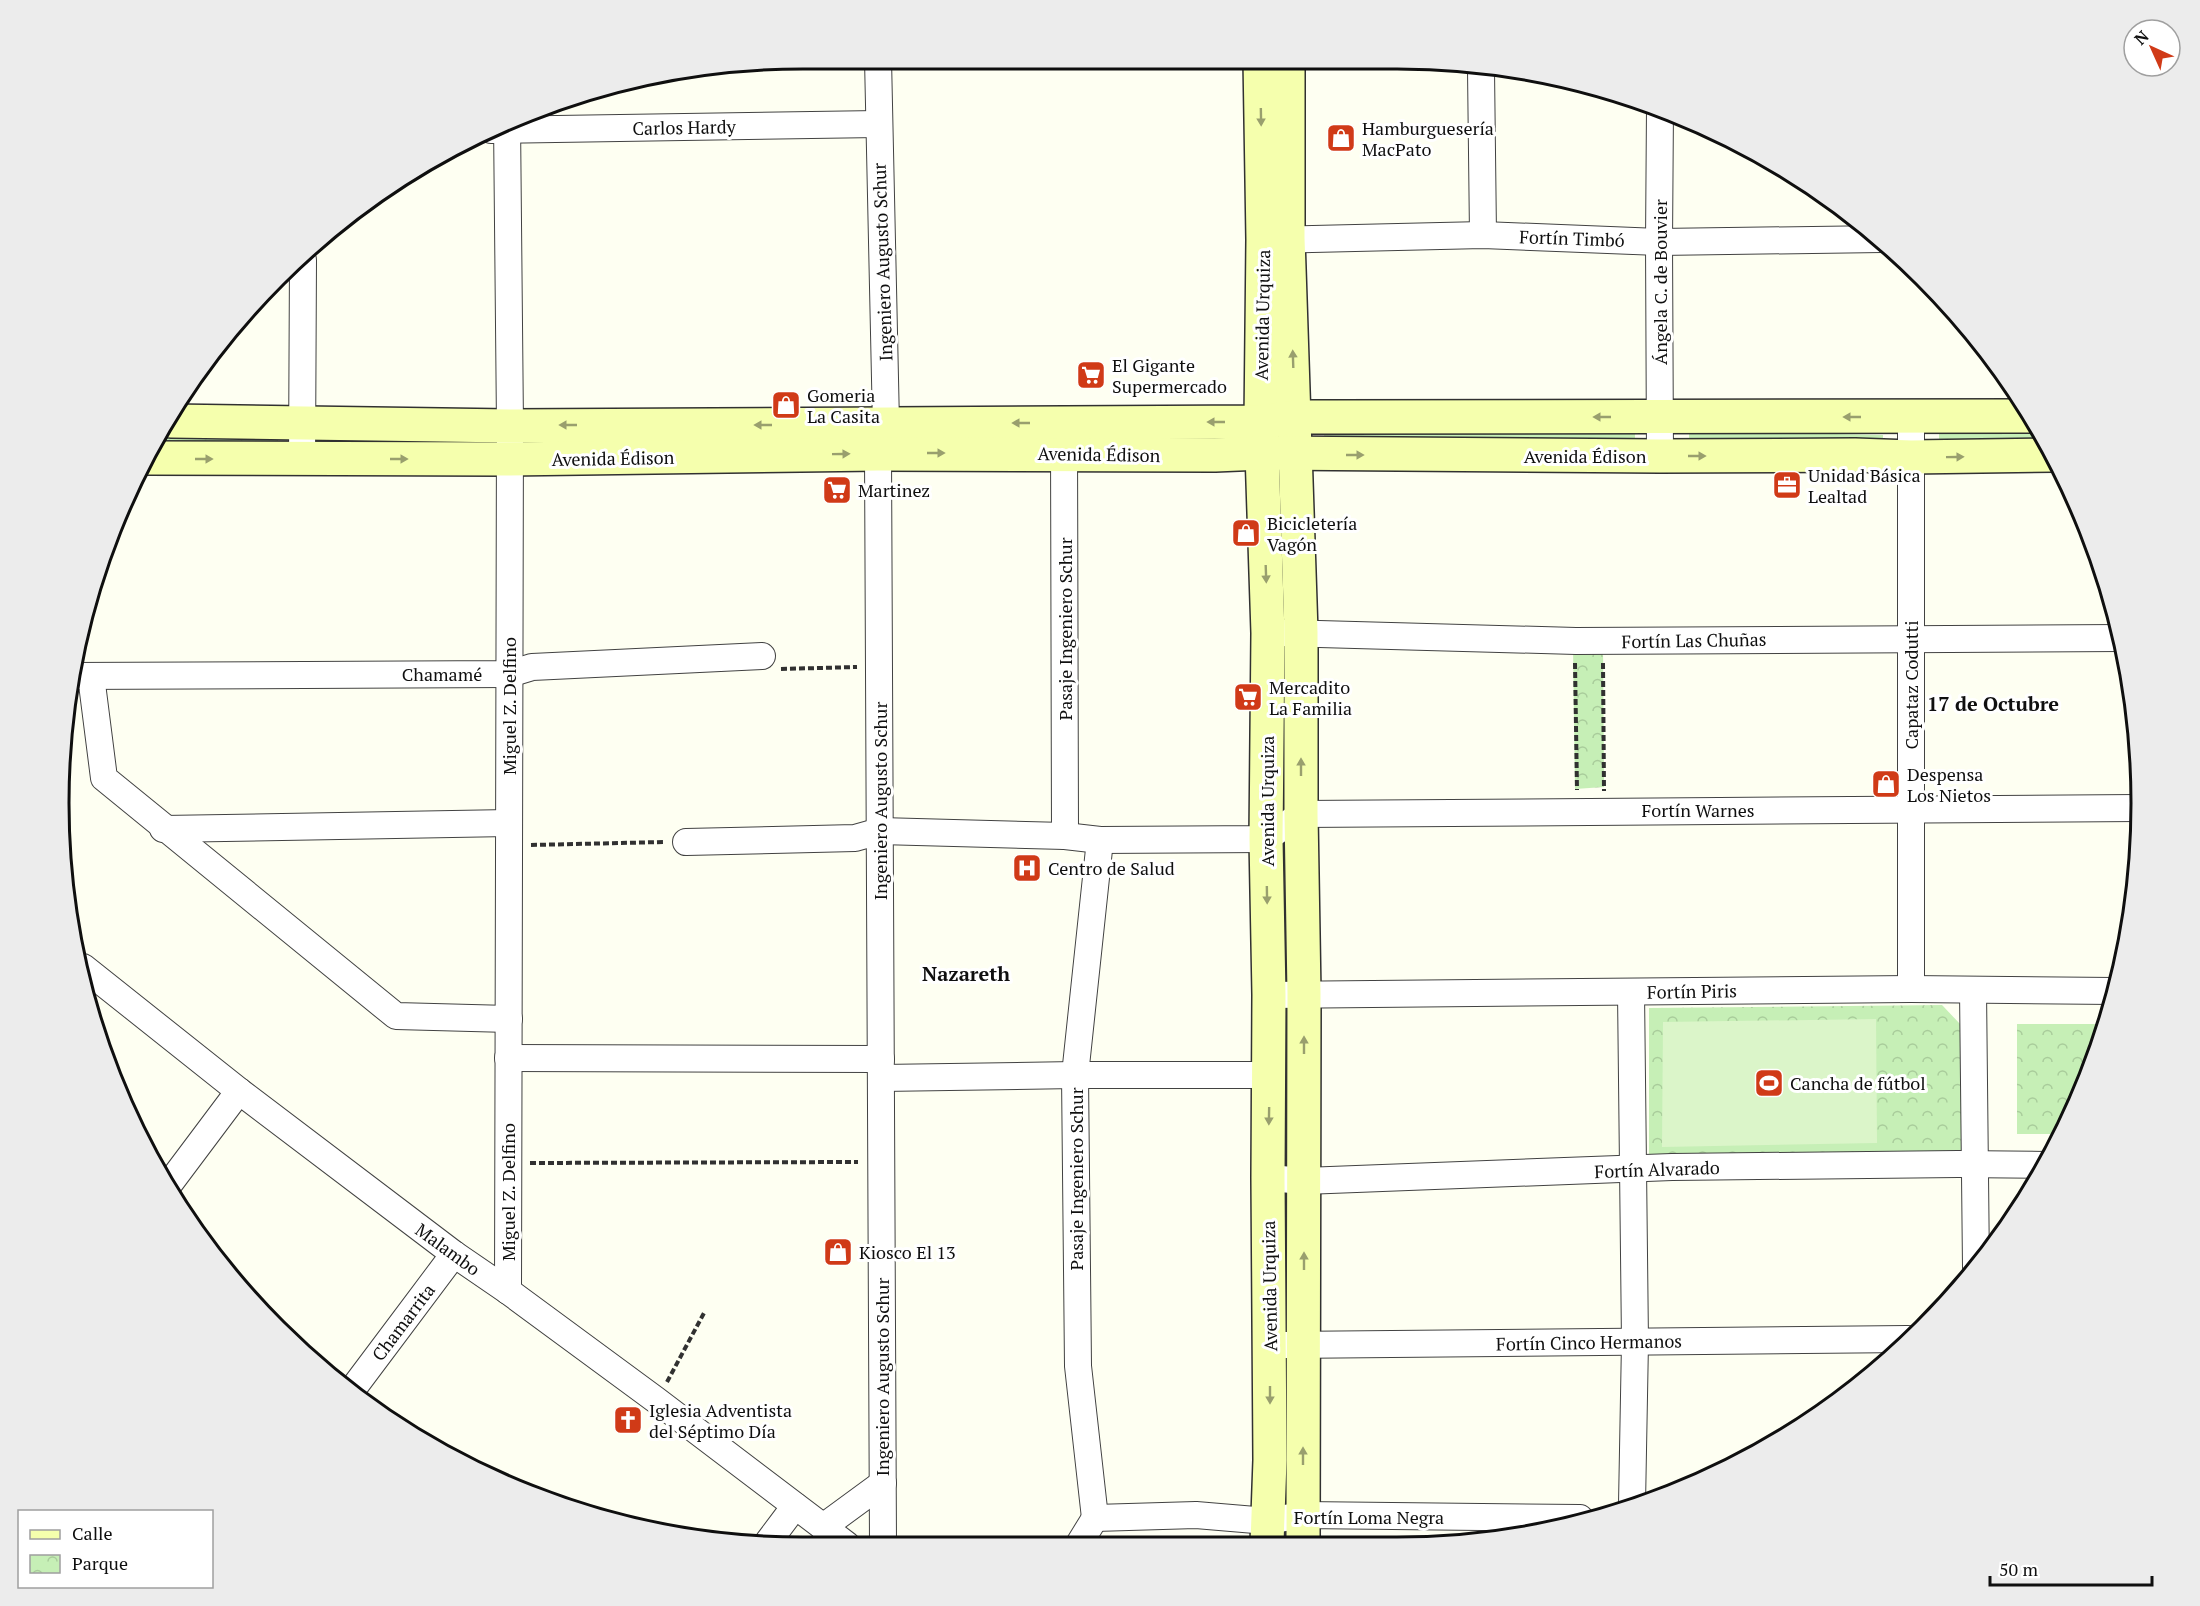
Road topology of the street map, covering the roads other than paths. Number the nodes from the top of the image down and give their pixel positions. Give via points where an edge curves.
1 (878, 69) edge
2 (1261, 69) edge
3 (1287, 69) edge
4 (1481, 74) edge
5 (1660, 118) edge
6 (878, 124) junction
7 (518, 127) edge
8 (502, 134) edge
9 (1854, 229) edge
10 (1483, 235) junction
11 (1276, 239) junction
12 (1659, 242) junction
13 (303, 266) edge
14 (2020, 416) edge
15 (1295, 417) junction
16 (1660, 417) junction
17 (1911, 417) junction
18 (176, 421) edge
19 (302, 422) junction
20 (510, 426) junction
21 (1262, 437) junction
22 (1064, 438) junction
23 (882, 439) junction
24 (1296, 454) junction
25 (2043, 455) edge
26 (1660, 456) junction
27 (155, 458) edge
28 (1911, 458) junction
29 (302, 459) junction
30 (509, 459) junction
31 (1301, 632) junction
32 (1268, 633) junction
33 (1911, 638) junction
34 (2112, 638) edge
35 (762, 656) road end
36 (509, 674) junction
37 (81, 676) edge
38 (2131, 808) edge
39 (1911, 811) junction
40 (1301, 814) junction
41 (163, 829) junction
42 (880, 831) junction
43 (509, 835) junction
44 (1065, 836) junction
45 (1266, 839) junction
46 (1100, 840) junction
47 (686, 842) road end
48 (89, 972) edge
49 (1911, 989) junction
50 (1973, 990) junction
51 (2106, 991) edge
52 (1630, 992) junction
53 (1304, 993) junction
54 (1269, 995) junction
55 (509, 1019) junction
56 (508, 1059) junction
57 (881, 1069) junction
58 (1075, 1075) junction
59 (1269, 1075) junction
60 (239, 1091) junction
61 (1975, 1165) junction
62 (2035, 1166) edge
63 (1633, 1169) junction
64 (1268, 1178) junction
65 (173, 1179) edge
66 (1304, 1181) junction
67 (454, 1254) junction
68 (1976, 1254) edge
69 (508, 1291) junction
70 (1898, 1339) edge
71 (1635, 1342) junction
72 (1270, 1345) junction
73 (1304, 1345) junction
74 (356, 1385) edge
75 (883, 1483) junction
76 (1632, 1498) edge
77 (795, 1506) junction
78 (1095, 1518) junction
79 (1558, 1519) edge
80 (823, 1527) junction
81 (1303, 1529) edge
82 (1267, 1532) edge
83 (773, 1536) edge
84 (836, 1537) edge
85 (883, 1537) edge
86 (1083, 1537) edge

1 - 6 street, Ingeniero Augusto Schur
2 -> 11 main road, Avenida Urquiza
3 - 11 main road, Avenida Urquiza
4 - 10 street
5 - 12 street, Ángela C. de Bouvier
6 - 7 street, Carlos Hardy
6 - 23 street, Ingeniero Augusto Schur
8 - 20 street, Miguel Z. Delfino
9 - 12 street, Fortín Timbó
10 - 11 street, Fortín Timbó
10 - 12 street, Fortín Timbó
15 -> 11 main road, Avenida Urquiza
11 - 21 main road, Avenida Urquiza
12 - 16 street, Ángela C. de Bouvier
13 - 19 street
14 - 17 main road, Avenida Édison
16 -> 15 main road, Avenida Édison
15 - 21 main road, Avenida Édison
15 - 24 main road, Avenida Urquiza
17 -> 16 main road, Avenida Édison
16 - 26 street, Ángela C. de Bouvier
17 - 28 street, Capataz Codutti
18 - 19 main road, Avenida Édison
19 - 20 main road, Avenida Édison
19 - 29 street
23 -> 20 main road, Avenida Édison
20 - 30 street, Miguel Z. Delfino
21 - 22 main road, Avenida Édison
21 - 24 main road, Avenida Édison
21 -> 32 main road, Avenida Urquiza
22 - 23 main road, Avenida Édison
22 - 44 street, Pasaje Ingeniero Schur
30 -> 23 main road, Avenida Édison
23 - 42 street, Ingeniero Augusto Schur
24 -> 26 main road, Avenida Édison
24 - 31 main road, Avenida Urquiza
28 -> 25 main road, Avenida Édison
26 -> 28 main road, Avenida Édison
27 -> 29 main road, Avenida Édison
28 - 33 street, Capataz Codutti
29 -> 30 main road, Avenida Édison
30 - 36 street, Miguel Z. Delfino
31 - 32 street, Fortín Las Chuñas
31 - 33 street, Fortín Las Chuñas via 1576,641
40 -> 31 main road, Avenida Urquiza
32 - 45 main road, Avenida Urquiza
33 - 34 street, Fortín Las Chuñas
33 - 39 street, Capataz Codutti
35 - 36 street, Chamamé via 532,667
36 - 37 street, Chamamé
36 - 43 street, Miguel Z. Delfino
37 - 41 street via 104,778
38 - 39 street, Fortín Warnes
39 - 40 street, Fortín Warnes
39 - 49 street, Capataz Codutti
40 - 45 street
40 - 53 main road, Avenida Urquiza
41 - 43 street
41 - 55 street via 396,1016
42 - 44 street
42 - 47 street via 855,838
42 - 57 street, Ingeniero Augusto Schur
43 - 55 street, Miguel Z. Delfino
44 - 46 street
45 - 46 street
45 -> 54 main road, Avenida Urquiza
46 - 58 street, Pasaje Ingeniero Schur
48 - 60 street, Malambo
49 - 50 street, Fortín Piris
49 - 52 street, Fortín Piris
50 - 51 street, Fortín Piris
50 - 61 street
52 - 53 street, Fortín Piris
52 - 63 street
53 - 54 street, Fortín Piris
66 -> 53 main road, Avenida Urquiza
54 - 59 main road, Avenida Urquiza
55 - 56 street, Miguel Z. Delfino
56 - 57 street
56 - 69 street, Miguel Z. Delfino
57 - 58 street
57 - 75 street, Ingeniero Augusto Schur
58 - 59 street
58 - 78 street, Pasaje Ingeniero Schur via 1078,1366
59 -> 64 main road, Avenida Urquiza
60 - 65 street
60 - 67 street, Malambo
61 - 62 street, Fortín Alvarado
61 - 63 street, Fortín Alvarado
61 - 68 street
63 - 66 street, Fortín Alvarado
63 - 71 street
64 - 66 street, Fortín Alvarado
64 - 72 main road, Avenida Urquiza
73 -> 66 main road, Avenida Urquiza
67 - 69 street, Malambo
67 - 74 street, Chamarrita
69 - 77 street, Malambo
70 - 71 street, Fortín Cinco Hermanos
71 - 73 street, Fortín Cinco Hermanos
71 - 76 street
72 - 73 street, Fortín Cinco Hermanos
72 -> 82 main road, Avenida Urquiza
81 -> 73 main road, Avenida Urquiza
75 - 80 street
75 - 85 street, Ingeniero Augusto Schur
77 - 80 street, Malambo
77 - 83 street
78 - 82 street, Fortín Loma Negra via 1196,1515
78 - 86 street
79 - 81 street, Fortín Loma Negra
80 - 84 street, Malambo
81 - 82 street, Fortín Loma Negra

